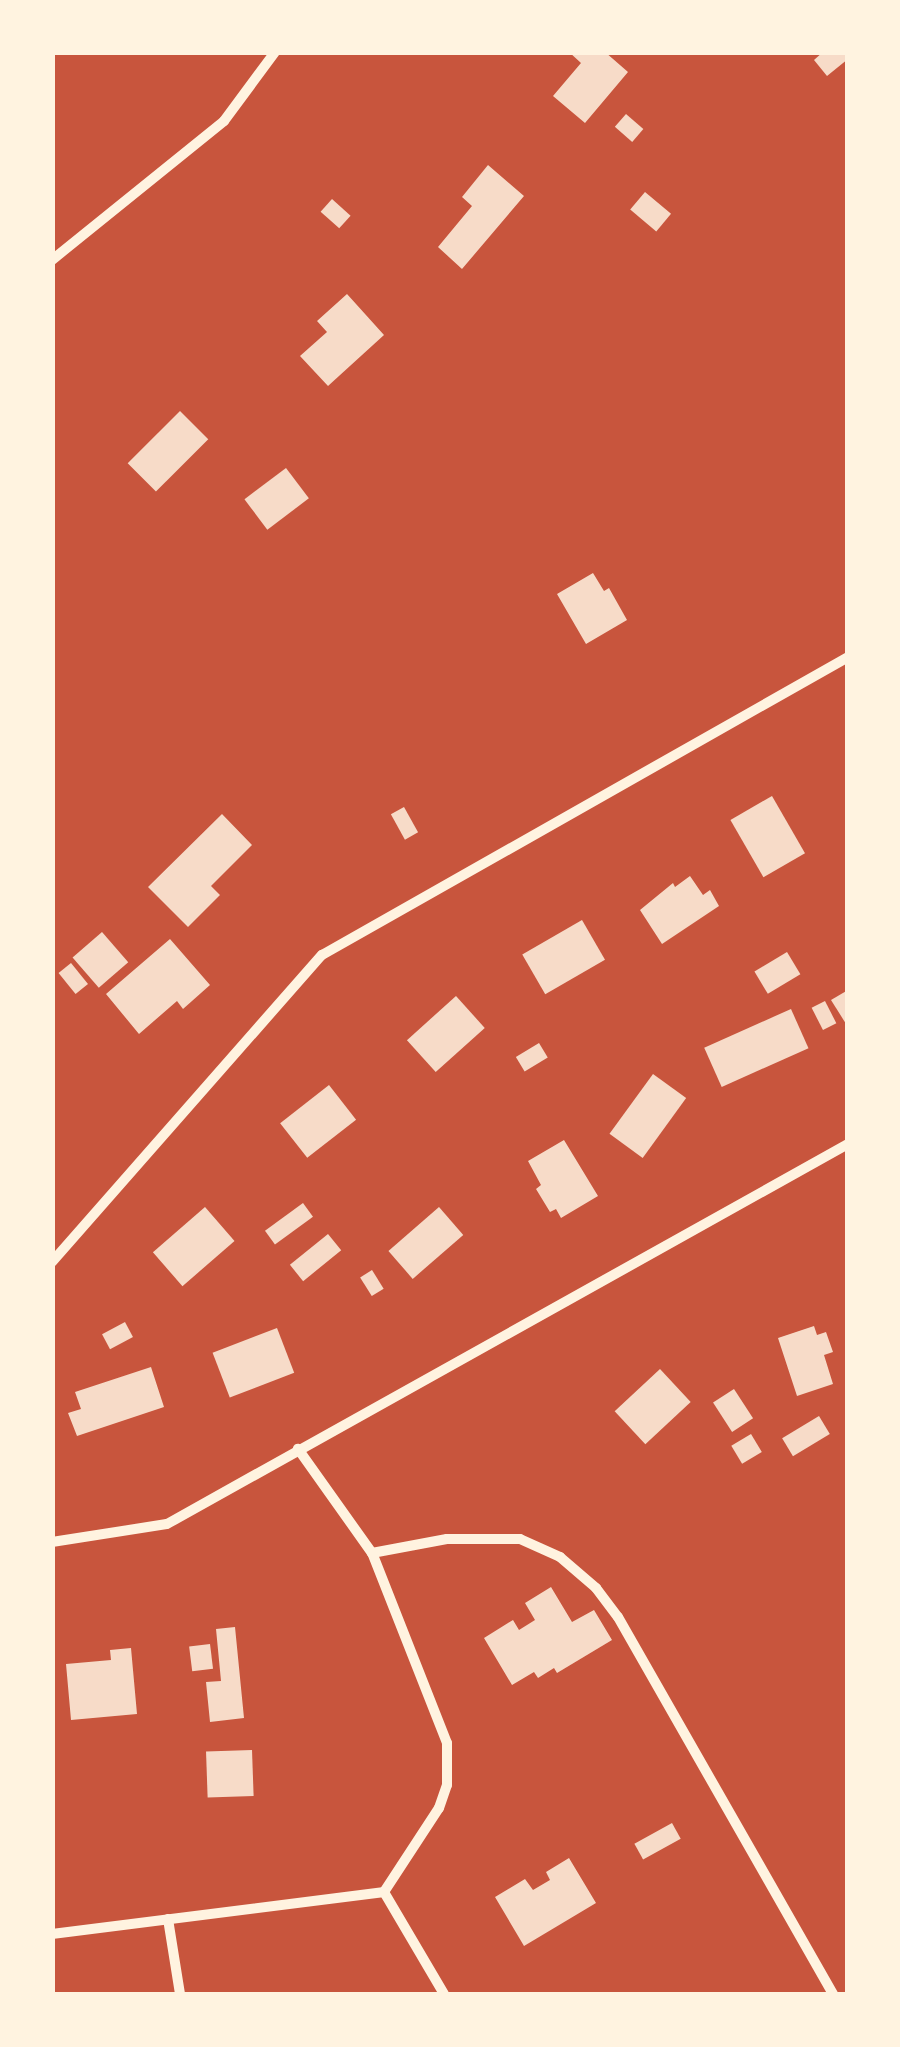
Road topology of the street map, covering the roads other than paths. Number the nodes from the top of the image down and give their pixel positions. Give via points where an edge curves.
1 (276, 52) edge
2 (52, 260) edge
3 (848, 657) edge
4 (848, 1144) edge
5 (52, 1262) edge
6 (298, 1449) junction
7 (52, 1542) edge
8 (372, 1554) junction
9 (384, 1892) junction
10 (168, 1920) junction
11 (52, 1934) edge
12 (180, 1994) edge
13 (444, 1994) edge
14 (833, 1994) edge

1 - 2 street via 224,121
3 - 5 street via 322,956
4 - 6 street
6 - 7 street via 167,1524
6 - 8 street
8 - 9 street via 450,1762 439,1808
8 - 14 street via 447,1539 520,1539 560,1556 596,1588
9 - 10 street
9 - 13 street
10 - 11 street
10 - 12 street

